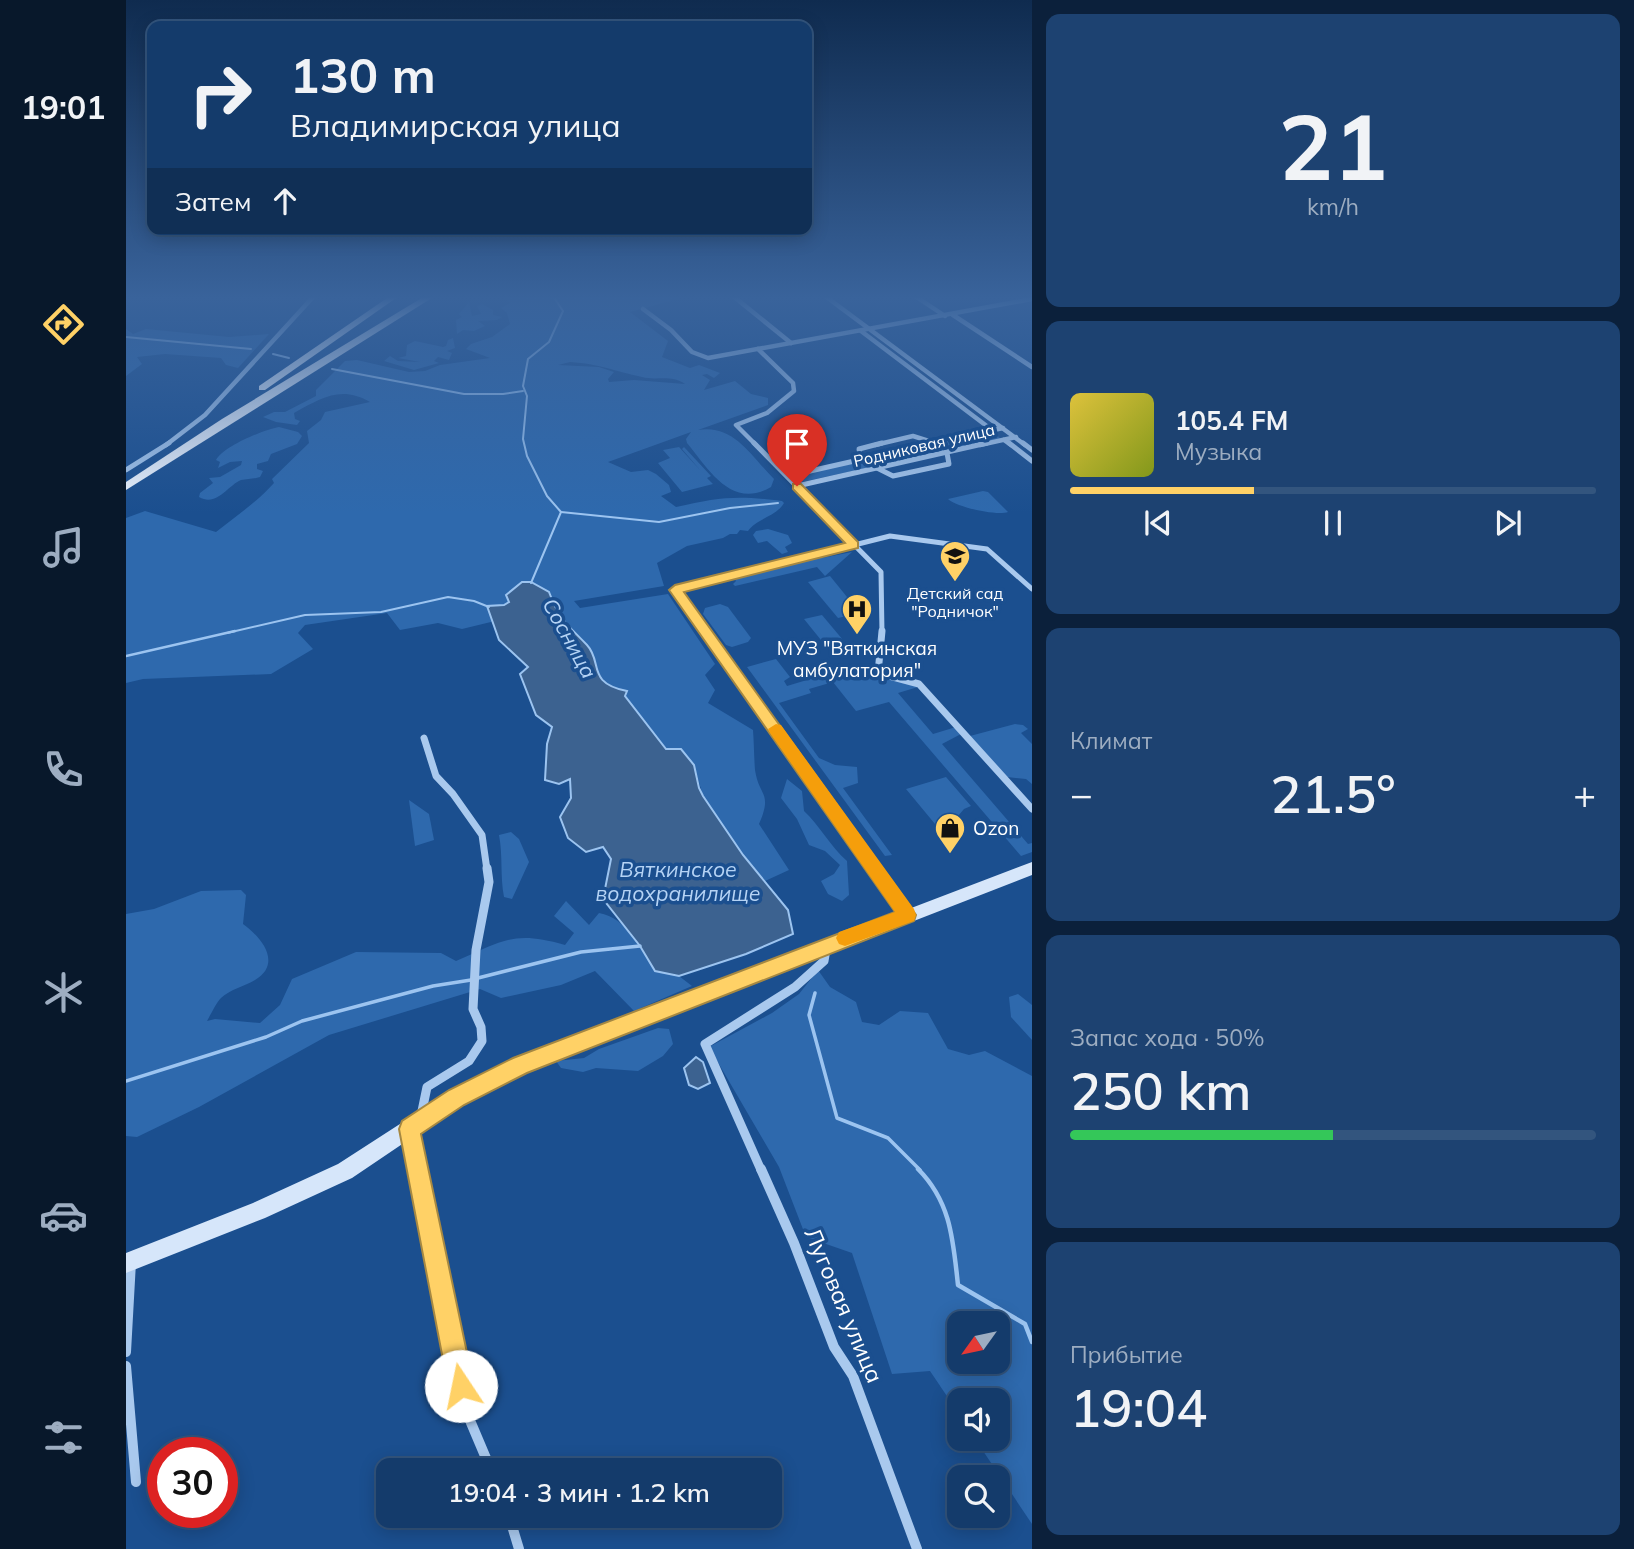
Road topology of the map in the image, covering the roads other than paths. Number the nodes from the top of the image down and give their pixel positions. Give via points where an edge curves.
1 (248, 368) edge
2 (288, 368) edge
3 (312, 368) edge
4 (778, 368) edge
5 (910, 368) edge
6 (923, 368) edge
7 (1003, 428) junction
8 (992, 430) junction
9 (1016, 437) junction
10 (1004, 440) junction
11 (935, 443) junction
12 (1032, 450) edge
13 (947, 453) junction
14 (861, 460) junction
15 (1032, 461) edge
16 (877, 468) junction
17 (126, 470) edge
18 (788, 477) junction
19 (126, 478) edge
20 (797, 486) junction
21 (126, 487) edge
22 (853, 545) junction
23 (1032, 589) edge
24 (424, 738) dead end
25 (1032, 808) edge
26 (1032, 868) edge
27 (899, 918) junction
28 (826, 945) junction
29 (414, 1126) junction
30 (129, 1262) edge
31 (126, 1352) edge
32 (126, 1366) edge
33 (486, 1458) edge
34 (136, 1482) dead end
35 (513, 1528) edge
36 (519, 1549) edge
37 (917, 1549) edge

1 - 17 street via 179,437
2 - 19 main road
3 - 21 main road
4 - 18 street via 793,383 793,391 768,413 736,425
5 - 8 street
6 - 7 street
7 - 8 street, Родниковая улица
7 - 9 street
8 - 11 street, Родниковая улица
9 - 10 street, Родниковая улица
9 - 12 street
10 - 13 street, Родниковая улица
10 - 15 street
11 - 14 street, Родниковая улица
11 - 14 street via 913,436 869,446 859,449
13 - 16 street, Родниковая улица
13 - 16 street via 948,464 893,476
14 - 18 street, Родниковая улица
16 - 20 street, Родниковая улица
18 - 20 street
20 - 22 street
22 - 23 street via 890,536 987,549
22 - 25 street via 881,572 878,673 919,684
22 - 27 street via 675,590
24 - 29 street via 436,776 482,835 489,882 476,950 473,1009 482,1041 468,1061 426,1087 422,1113
26 - 27 street
27 - 28 street
28 - 29 street via 521,1065 457,1097
28 - 37 street, Луговая улица via 824,961 795,987 705,1044 794,1243 834,1347 853,1376
29 - 30 street via 345,1171
29 - 33 street via 466,1411
30 - 31 street
32 - 34 street
35 - 36 street

